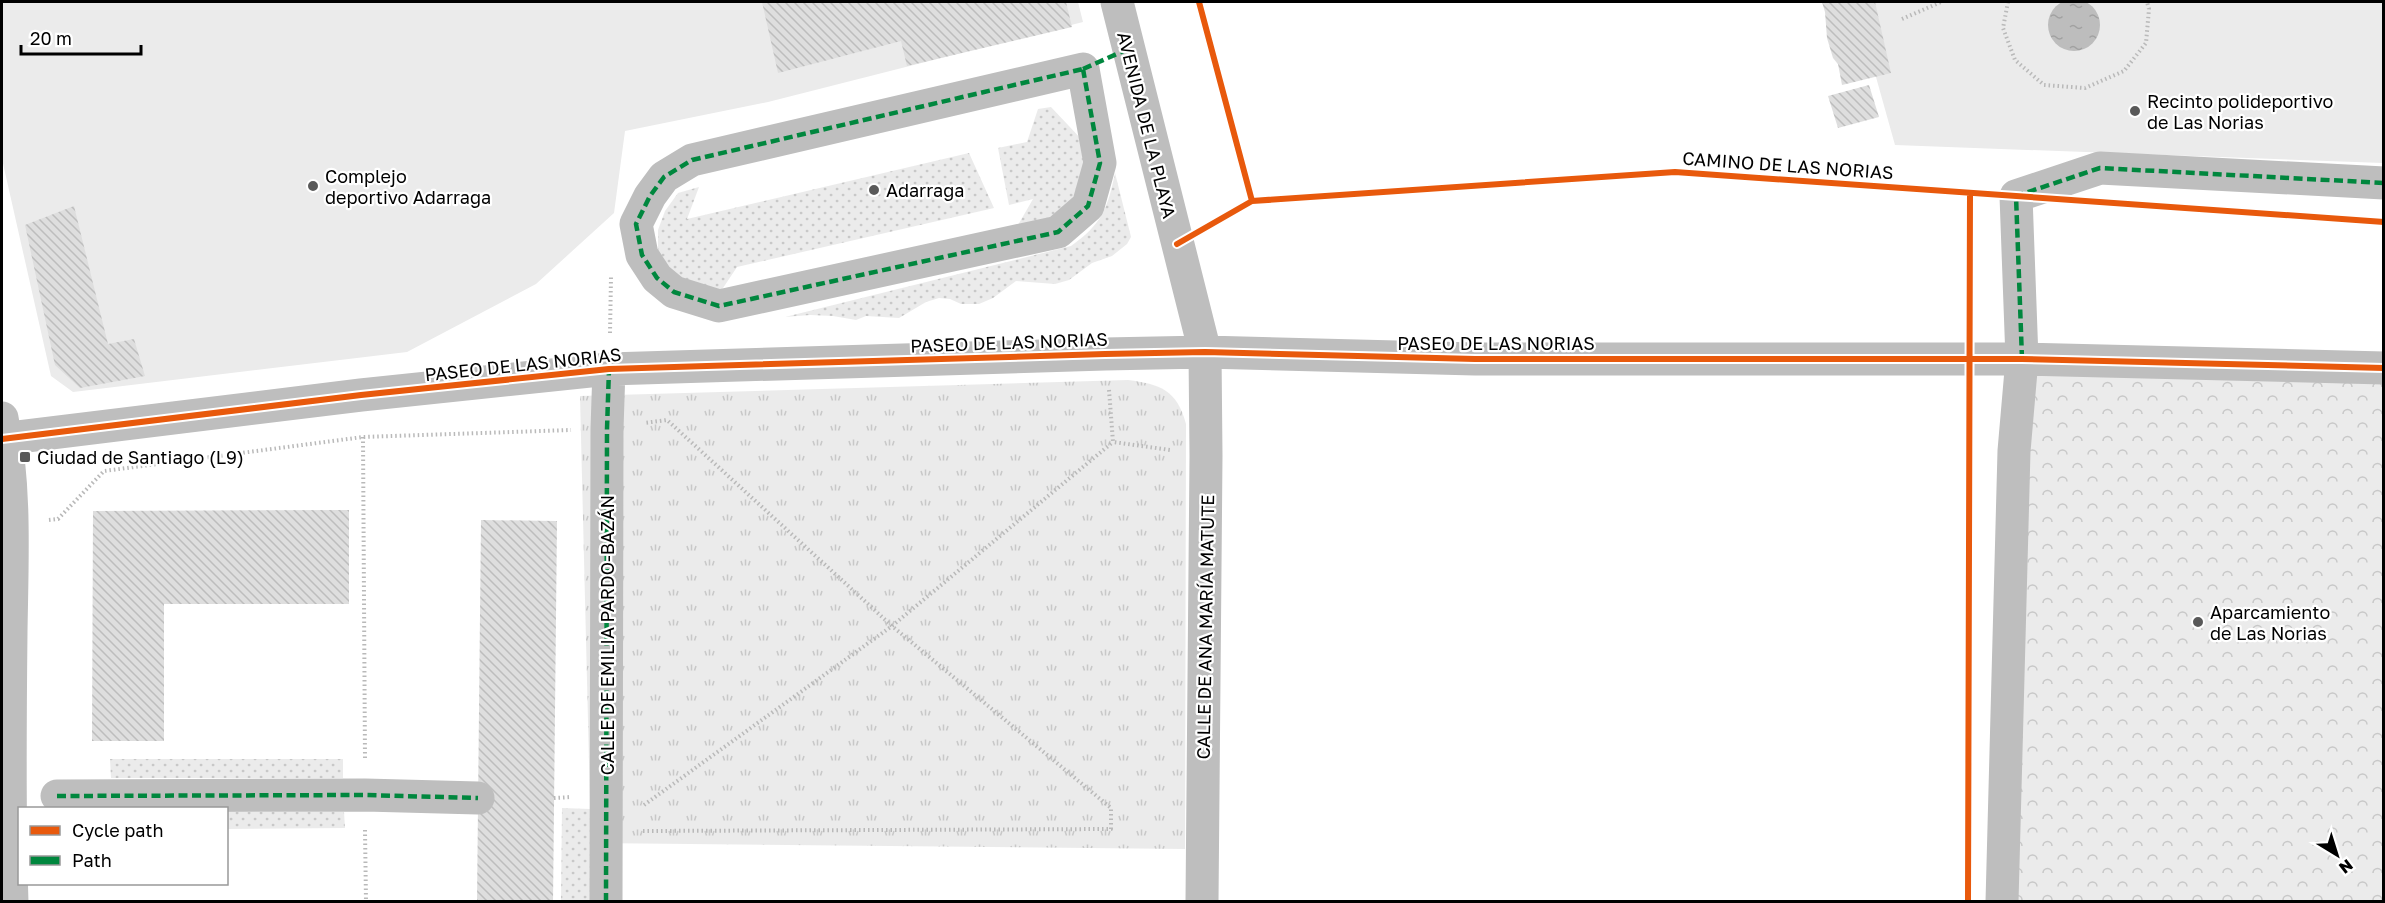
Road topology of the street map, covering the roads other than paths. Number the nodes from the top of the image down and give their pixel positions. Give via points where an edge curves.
1 (1117, 2) edge
2 (1128, 49) junction
3 (1083, 69) junction
4 (2384, 183) edge
5 (1205, 352) junction
6 (2022, 359) junction
7 (2384, 368) edge
8 (609, 369) junction
9 (3, 431) edge
10 (57, 796) dead end
11 (478, 798) dead end
12 (12, 902) edge
13 (606, 902) edge
14 (1202, 902) edge
15 (2002, 902) edge

1 - 2 street, AVENIDA DE LA PLAYA
2 - 3 street
2 - 5 street, AVENIDA DE LA PLAYA
3 - 3 street via 692,160 664,177 650,196 636,225 642,255 657,278 674,292 719,306 1058,232 1088,206 1100,163
4 - 6 street via 2100,168 2016,196
5 - 6 street, PASEO DE LAS NORIAS via 1474,359
5 - 8 street, PASEO DE LAS NORIAS
5 - 14 street, CALLE DE ANA MARÍA MATUTE
6 - 7 street, PASEO DE LAS NORIAS
6 - 15 street via 2014,451
8 - 9 street, PASEO DE LAS NORIAS
8 - 13 street, CALLE DE EMILIA PARDO-BAZÁN
9 - 12 street via 12,524
10 - 11 street

